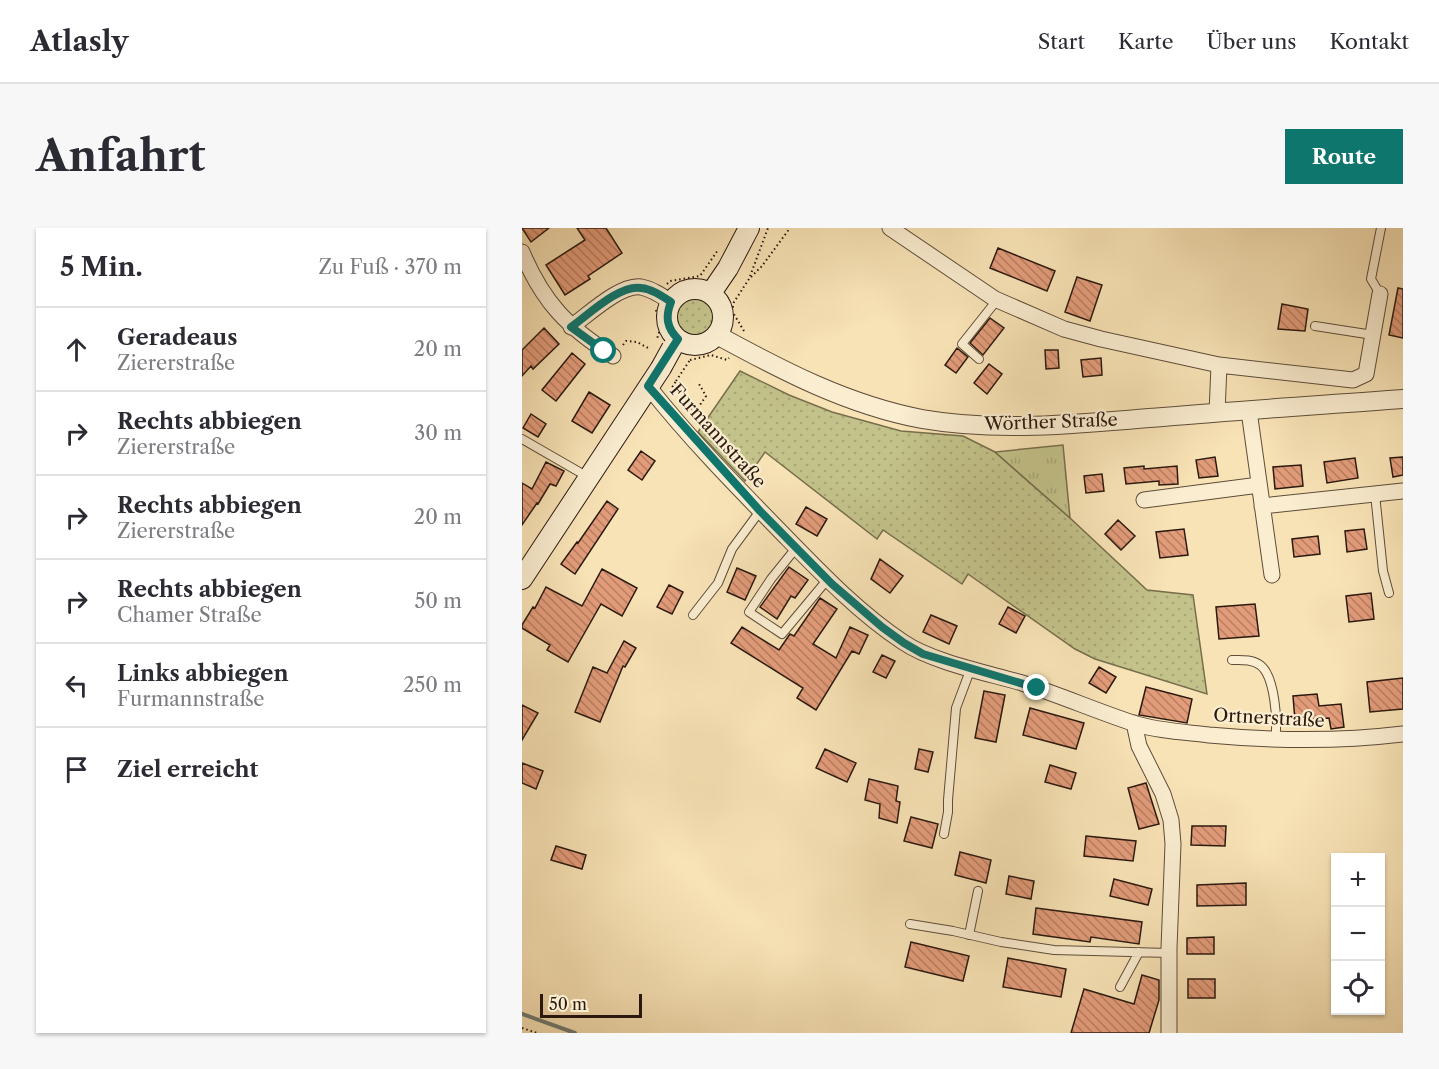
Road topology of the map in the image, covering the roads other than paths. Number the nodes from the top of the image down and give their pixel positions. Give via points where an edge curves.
1 (749, 228) edge
2 (1381, 228) edge
3 (896, 230) edge
4 (522, 252) edge
5 (711, 293) junction
6 (1380, 294) joint
7 (665, 299) junction
8 (997, 300) junction
9 (1315, 326) dead end
10 (571, 327) junction
11 (717, 335) junction
12 (1373, 335) junction
13 (668, 345) junction
14 (613, 356) dead end
15 (979, 359) dead end
16 (1219, 365) junction
17 (648, 386) junction
18 (1403, 399) edge
19 (1249, 411) junction
20 (1217, 412) junction
21 (522, 439) edge
22 (589, 477) junction
23 (1259, 485) junction
24 (1403, 490) edge
25 (1375, 494) junction
26 (1144, 500) dead end
27 (1262, 506) junction
28 (760, 511) junction
29 (796, 548) junction
30 (1272, 575) dead end
31 (522, 579) edge
32 (828, 580) junction
33 (1389, 593) dead end
34 (693, 615) dead end
35 (1232, 660) dead end
36 (971, 668) junction
37 (1134, 723) junction
38 (1403, 734) edge
39 (1275, 739) junction
40 (944, 834) dead end
41 (978, 891) dead end
42 (910, 924) dead end
43 (969, 935) junction
44 (1139, 951) junction
45 (1169, 953) junction
46 (1120, 987) dead end
47 (1169, 1033) edge

1 - 5 main road
2 - 6 lane via 1371,279
3 - 8 street
4 - 10 street via 542,293
5 - 7 main road via 693,289
5 - 11 main road via 718,299 724,317
6 - 12 street
7 - 10 street via 639,287 620,292
7 - 13 main road
8 - 15 lane via 962,344
8 - 16 street via 1064,329
9 - 12 lane
10 - 14 street
11 - 13 main road via 703,344
11 - 20 street, Wörther Straße via 830,393 923,419 1032,426
12 - 16 street via 1366,374 1353,380
13 - 17 main road, bridge via 668,374
16 - 20 street
17 - 22 main road
17 - 28 street, Furmannstraße
18 - 19 street, Wörther Straße
19 - 20 street, Wörther Straße
19 - 23 street
21 - 22 lane
22 - 31 main road
23 - 26 street
23 - 27 street
24 - 25 street
25 - 27 street
25 - 33 lane
27 - 30 street
28 - 29 street, Furmannstraße
28 - 34 lane, Furmannstraße via 732,549 718,583
29 - 32 street, Furmannstraße
29 - 32 lane via 749,612 782,634
32 - 36 street, Furmannstraße via 904,643 923,654
35 - 39 lane via 1262,666 1269,678 1278,725
36 - 37 street, Furmannstraße
36 - 40 lane via 956,708
37 - 39 street, Ortnerstraße via 1167,730
37 - 45 street via 1139,746 1171,820
38 - 39 street, Ortnerstraße via 1348,741
41 - 43 lane
42 - 43 lane
43 - 44 lane via 1054,950
44 - 45 lane
44 - 46 lane
45 - 47 street

